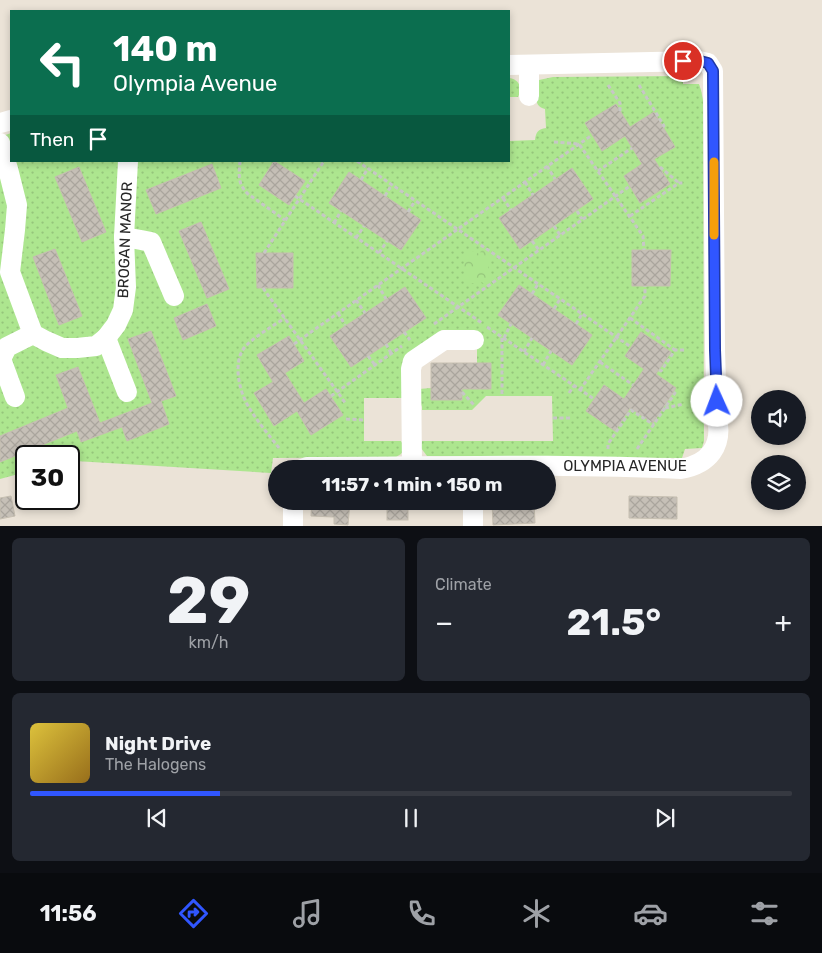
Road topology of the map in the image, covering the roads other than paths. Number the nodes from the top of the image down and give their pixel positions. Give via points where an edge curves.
1 (510, 65) edge
2 (529, 65) junction
3 (529, 96) dead end
4 (0, 143) edge
5 (128, 162) edge
6 (8, 223) edge
7 (124, 237) junction
8 (174, 296) dead end
9 (33, 334) junction
10 (106, 338) junction
11 (474, 340) dead end
12 (127, 392) dead end
13 (15, 397) dead end
14 (412, 460) edge
15 (556, 467) edge
16 (293, 510) edge
17 (473, 510) edge
18 (293, 526) edge
19 (473, 526) edge

1 - 2 street, OLYMPIA AVENUE
2 - 3 street
2 - 15 street, OLYMPIA AVENUE via 700,61 708,63 713,71 715,350 719,433 715,448 705,459 681,469
4 - 6 street via 17,205
5 - 7 street, BROGAN MANOR
6 - 9 street via 10,272
7 - 8 street via 151,242
7 - 10 street, BROGAN MANOR via 126,287 122,310
9 - 10 street via 62,348 96,346
9 - 13 street via 7,347 1,359
10 - 12 street
11 - 14 street via 444,340 413,362
16 - 18 street
17 - 19 street

